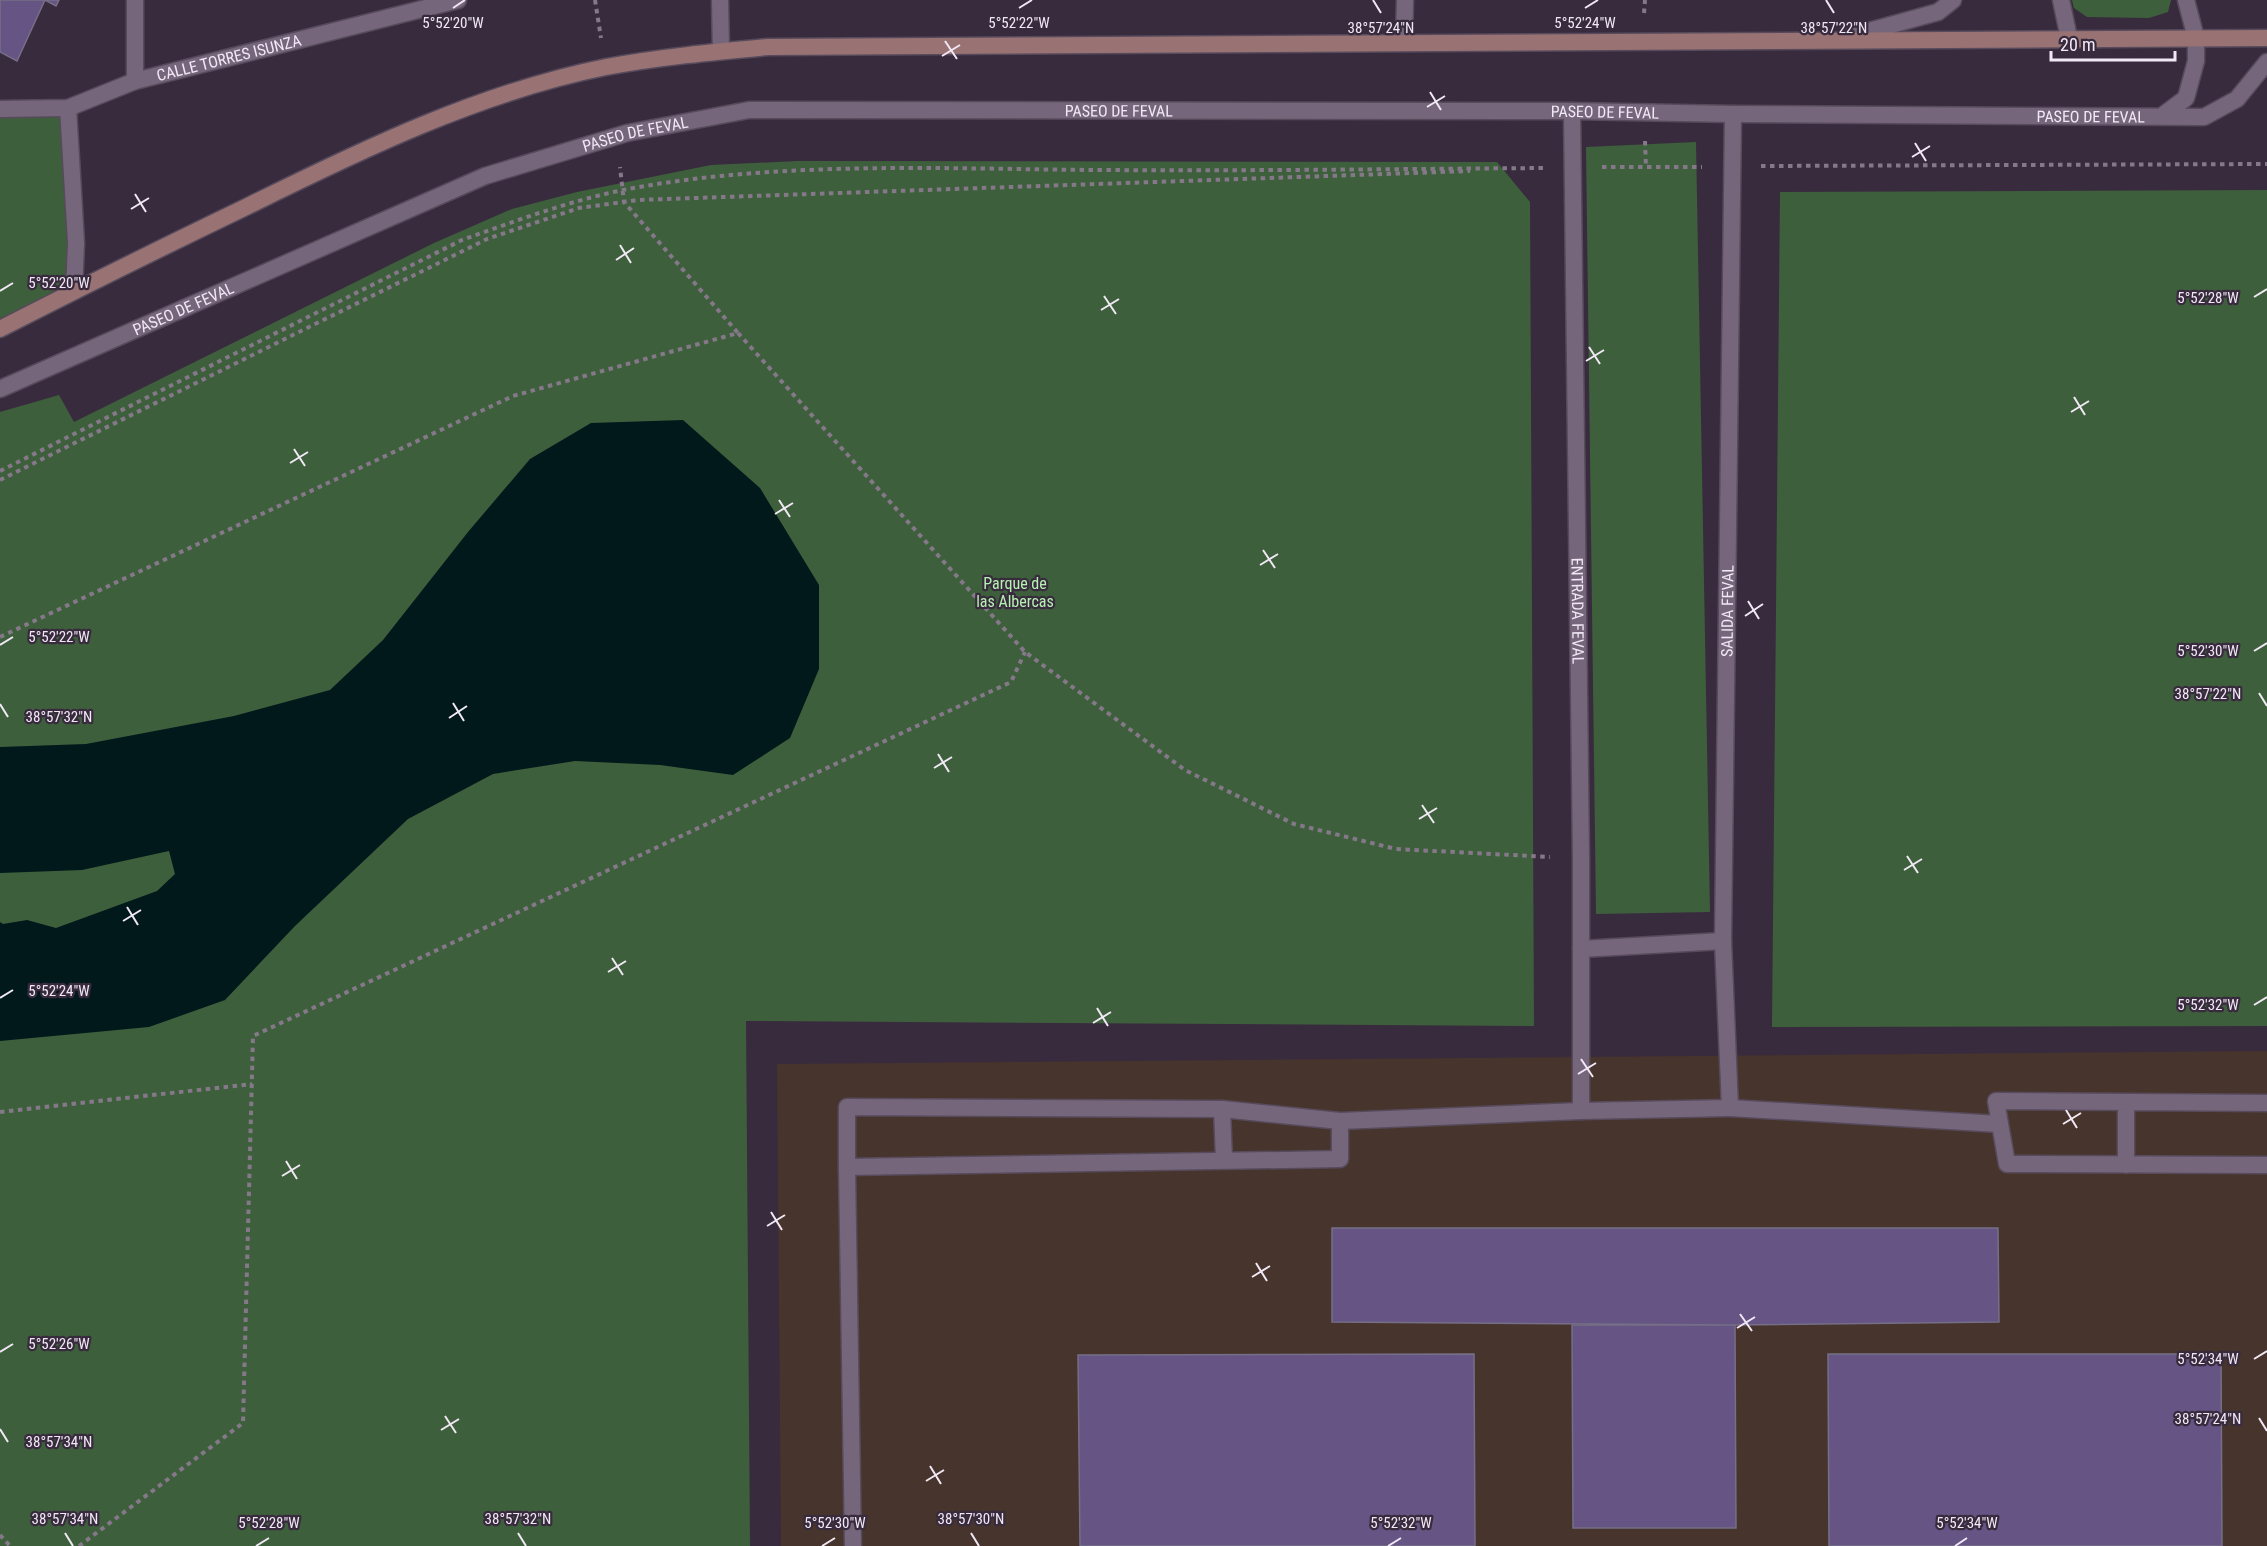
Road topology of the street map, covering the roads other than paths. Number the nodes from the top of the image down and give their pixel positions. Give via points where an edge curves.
1 (135, 0) edge
2 (458, 0) edge
3 (720, 0) edge
4 (1405, 0) edge
5 (1953, 0) edge
6 (2061, 0) edge
7 (2186, 0) edge
8 (401, 7) edge
9 (2069, 38) junction
10 (2196, 38) junction
11 (2267, 38) edge
12 (1840, 39) junction
13 (1404, 42) junction
14 (721, 51) junction
15 (2267, 62) edge
16 (135, 81) junction
17 (68, 108) junction
18 (0, 110) edge
19 (1572, 111) junction
20 (1733, 114) junction
21 (2162, 116) junction
22 (74, 291) junction
23 (0, 329) edge
24 (0, 389) edge
25 (1723, 942) junction
26 (1581, 949) junction
27 (2126, 1102) junction
28 (2267, 1103) edge
29 (1730, 1108) junction
30 (1222, 1109) junction
31 (1581, 1111) junction
32 (1340, 1121) junction
33 (1999, 1124) junction
34 (1224, 1160) junction
35 (2126, 1165) junction
36 (2267, 1165) edge
37 (847, 1167) junction
38 (853, 1546) edge

1 - 16 street
2 - 8 street, CALLE TORRES ISUNZA
3 - 14 street
4 - 13 street
5 - 12 street via 1938,12
6 - 9 street
7 - 10 street
8 - 16 street, CALLE TORRES ISUNZA
9 - 10 main road
9 - 12 main road
10 - 11 main road
10 - 21 street via 2196,61 2186,98
12 - 13 main road
13 - 14 main road via 768,47
14 - 22 main road via 605,68 522,90 422,125 327,166
15 - 21 street, PASEO DE FEVAL via 2237,99 2204,117
16 - 17 street, CALLE TORRES ISUNZA
17 - 18 street, CALLE TORRES ISUNZA
17 - 22 street via 76,243
19 - 20 street, PASEO DE FEVAL
19 - 24 street, PASEO DE FEVAL via 749,110 615,137 485,176
19 - 26 street, ENTRADA FEVAL
20 - 21 street, PASEO DE FEVAL
20 - 25 street, SALIDA FEVAL
22 - 23 main road
25 - 26 street
25 - 29 street, SALIDA FEVAL
26 - 31 street, ENTRADA FEVAL
27 - 28 street
27 - 33 street via 1996,1101
27 - 35 street
29 - 31 street
29 - 33 street
30 - 32 street
30 - 34 street
30 - 37 street via 848,1107
31 - 32 street
32 - 34 street via 1340,1159
33 - 35 street via 2007,1164
34 - 37 street
35 - 36 street
37 - 38 street

